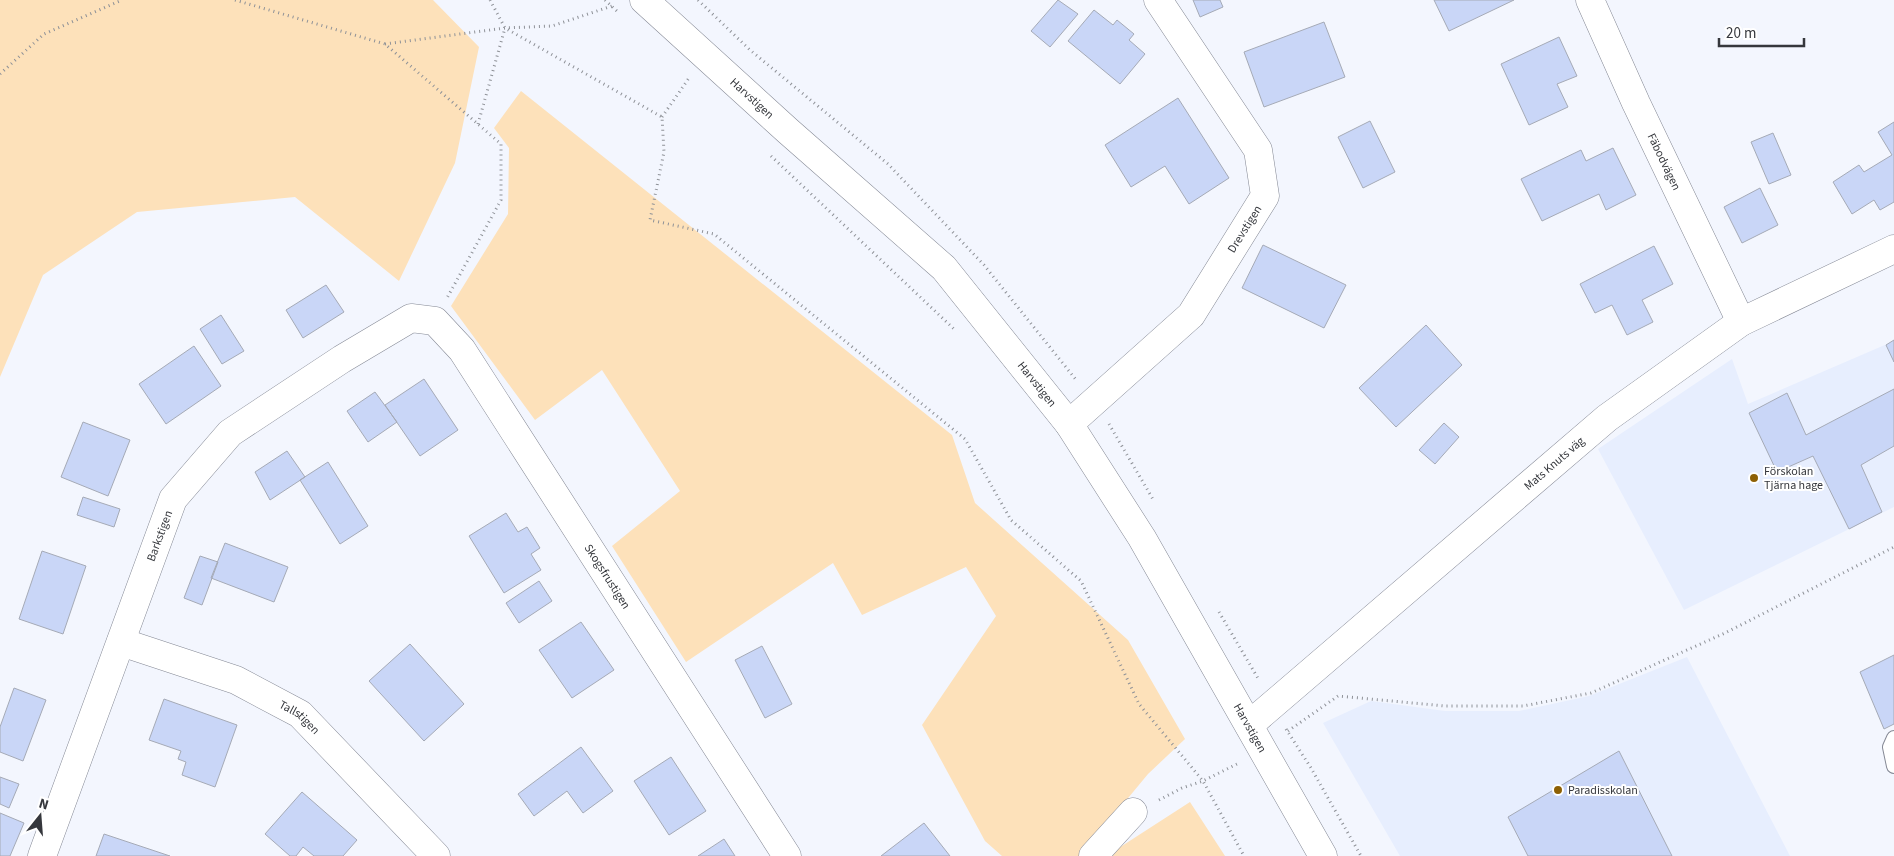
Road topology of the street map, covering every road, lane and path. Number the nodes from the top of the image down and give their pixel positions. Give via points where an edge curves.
1 (122, 0) edge
2 (235, 0) edge
3 (490, 0) edge
4 (605, 0) edge
5 (1158, 0) edge
6 (1590, 0) edge
7 (632, 2) edge
8 (611, 6) junction
9 (625, 20) dead end
10 (505, 28) junction
11 (384, 44) junction
12 (705, 56) junction
13 (681, 73) dead end
14 (0, 74) edge
15 (688, 79) junction
16 (662, 117) junction
17 (478, 124) junction
18 (768, 154) dead end
19 (1894, 249) edge
20 (423, 319) junction
21 (1741, 322) junction
22 (955, 330) dead end
23 (1069, 424) junction
24 (1894, 547) edge
25 (122, 642) junction
26 (1273, 704) junction
27 (1248, 725) junction
28 (1288, 732) junction
29 (1894, 738) edge
30 (1262, 751) junction
31 (1894, 766) edge
32 (1203, 781) junction
33 (1133, 812) joint
34 (42, 856) edge
35 (436, 856) edge
36 (787, 856) edge
37 (1093, 856) edge
38 (1244, 856) edge
39 (1323, 856) edge
40 (1361, 856) edge

1 - 14 path via 44,34
2 - 11 path
3 - 10 path
4 - 8 path
5 - 23 street, Drevstigen via 1258,150 1265,196 1191,315
6 - 21 street, Fäbodvägen via 1636,104
7 - 8 path
7 - 12 street, Harvstigen
8 - 9 path
8 - 10 path via 552,26
10 - 11 path
10 - 16 path
10 - 17 path
11 - 17 path
12 - 15 path
12 - 23 street, Harvstigen via 944,268
13 - 15 path
15 - 16 path
16 - 32 path via 664,152 650,220 714,234 965,439 1011,520 1081,581 1139,704
17 - 20 path via 501,144 501,200
18 - 22 path
19 - 21 street, Mats Knuts väg
20 - 25 street, Barkstigen via 342,359 230,433 173,499
20 - 36 street, Skogsfrustigen via 462,350
21 - 26 street, Mats Knuts väg via 1607,418
23 - 27 street, Harvstigen via 1142,538
24 - 28 path via 1726,633 1591,693 1522,706 1445,706 1338,696
25 - 34 street, Barkstigen
25 - 35 street, Tallstigen via 236,680 300,714
26 - 27 street, Mats Knuts väg
26 - 28 path
27 - 30 street, Harvstigen
28 - 30 path
28 - 40 path
29 - 31 lane via 1890,748
30 - 32 path
30 - 39 street, Harvstigen
32 - 33 path
32 - 38 path
33 - 37 street

